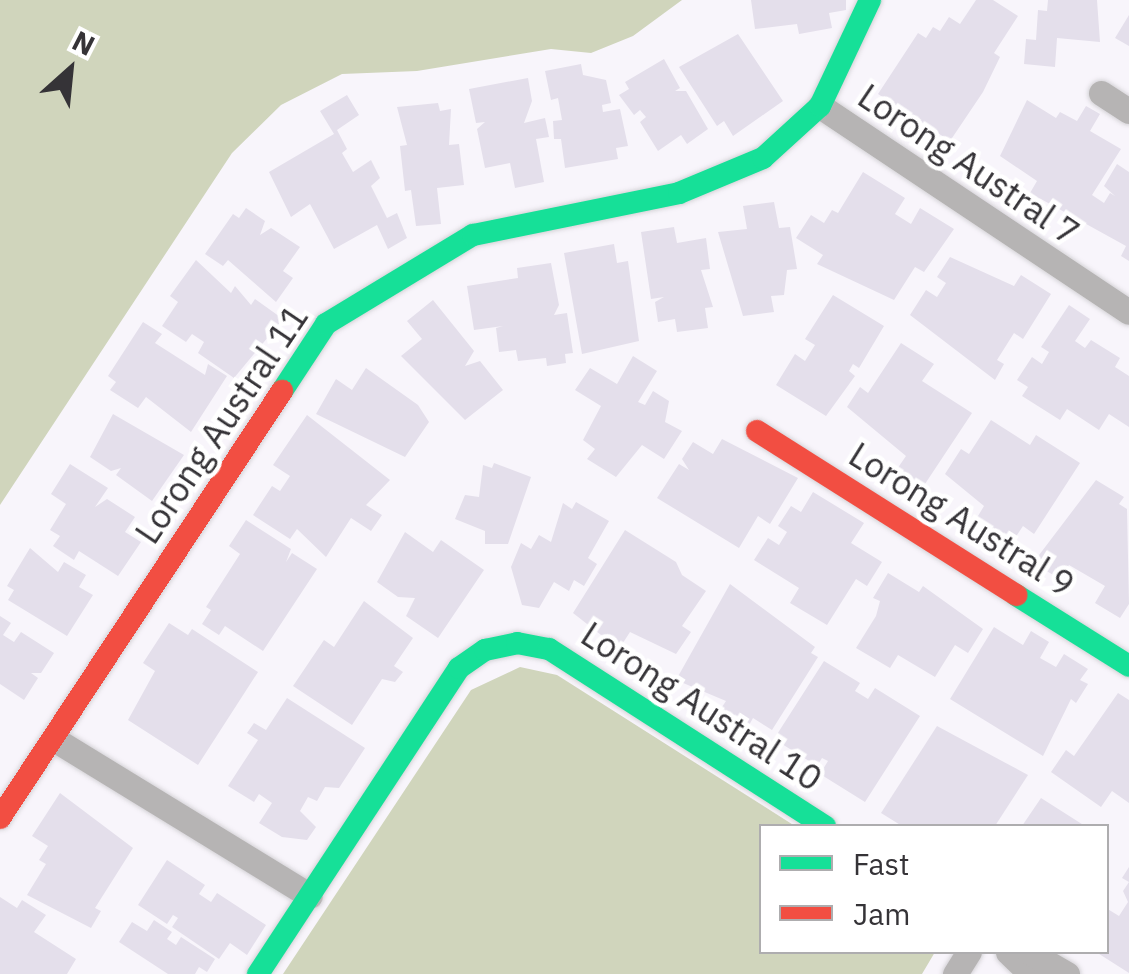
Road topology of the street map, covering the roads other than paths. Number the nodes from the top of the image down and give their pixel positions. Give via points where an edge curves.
1 (870, 0) edge
2 (1101, 93) dead end
3 (820, 106) junction
4 (1129, 111) edge
5 (1129, 312) edge
6 (757, 431) dead end
7 (1129, 666) edge
8 (54, 739) junction
9 (0, 818) edge
10 (822, 824) edge
11 (310, 896) junction
12 (1010, 954) edge
13 (1033, 954) edge
14 (258, 974) edge
15 (1032, 974) edge
16 (1067, 974) edge

1 - 3 street, Lorong Austral 11
2 - 4 street
3 - 5 street, Lorong Austral 7
3 - 8 street, Lorong Austral 11 via 796,134 728,176 679,193 474,235 347,307 307,347
6 - 7 street, Lorong Austral 9
8 - 9 street, Lorong Austral 11
8 - 11 street
10 - 11 street, Lorong Austral 10 via 549,649 517,643 485,650 459,668
11 - 14 street, Lorong Austral 10
12 - 15 street
13 - 16 street

